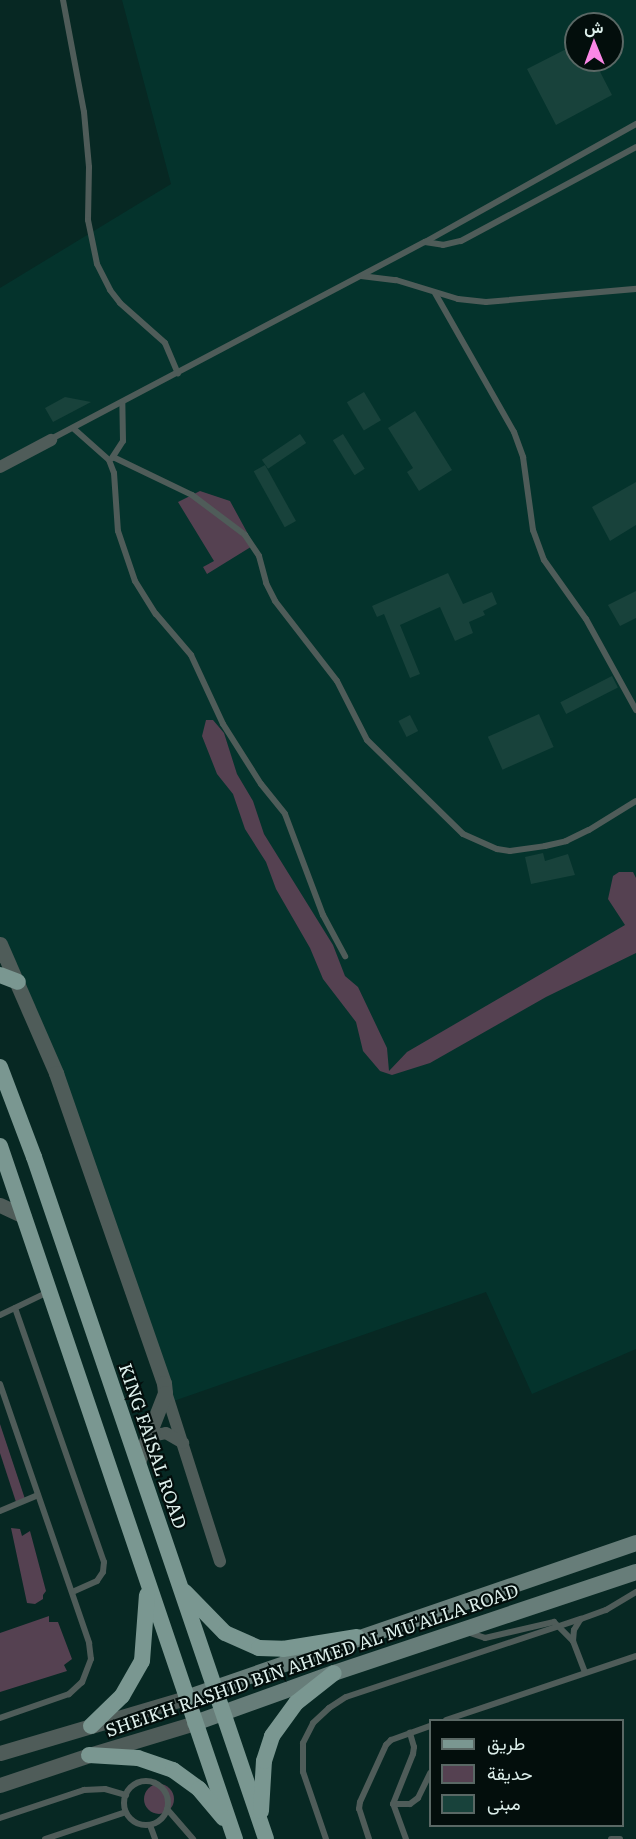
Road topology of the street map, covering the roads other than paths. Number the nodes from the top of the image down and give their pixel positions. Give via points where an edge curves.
1 (63, 0) edge
2 (636, 124) edge
3 (636, 147) edge
4 (425, 242) junction
5 (360, 276) junction
6 (636, 289) edge
7 (435, 292) junction
8 (178, 373) junction
9 (122, 402) junction
10 (73, 428) junction
11 (51, 440) joint
12 (111, 458) junction
13 (0, 467) edge
14 (636, 710) edge
15 (636, 801) edge
16 (0, 944) edge
17 (345, 956) dead end
18 (0, 975) edge
19 (18, 982) junction
20 (0, 1067) edge
21 (0, 1146) edge
22 (0, 1204) edge
23 (24, 1216) junction
24 (50, 1291) junction
25 (15, 1308) junction
26 (0, 1315) edge
27 (0, 1384) edge
28 (165, 1389) junction
29 (146, 1437) junction
30 (184, 1444) junction
31 (138, 1462) junction
32 (38, 1495) junction
33 (0, 1511) edge
34 (636, 1543) edge
35 (220, 1561) dead end
36 (636, 1572) edge
37 (148, 1586) junction
38 (180, 1587) junction
39 (72, 1592) junction
40 (636, 1592) edge
41 (581, 1619) junction
42 (560, 1627) junction
43 (461, 1630) junction
44 (357, 1637) junction
45 (573, 1641) junction
46 (636, 1656) edge
47 (585, 1672) junction
48 (333, 1673) junction
49 (215, 1688) junction
50 (186, 1698) junction
51 (224, 1713) junction
52 (0, 1718) edge
53 (456, 1719) edge
54 (195, 1723) junction
55 (92, 1726) junction
56 (429, 1726) edge
57 (410, 1733) junction
58 (0, 1753) edge
59 (88, 1755) junction
60 (429, 1775) edge
61 (0, 1785) edge
62 (126, 1795) junction
63 (393, 1804) junction
64 (167, 1809) junction
65 (126, 1812) junction
66 (0, 1818) edge
67 (260, 1820) junction
68 (150, 1825) junction
69 (233, 1834) edge
70 (45, 1839) edge
71 (155, 1839) edge
72 (193, 1839) edge
73 (266, 1839) edge
74 (326, 1839) edge
75 (369, 1839) edge
76 (406, 1839) edge
77 (611, 1839) edge
78 (620, 1839) edge

1 - 8 lane via 84,112 88,220 97,264 120,303 165,343
2 - 4 lane
3 - 4 lane via 461,241 443,245
4 - 5 lane
5 - 7 lane via 396,280
5 - 8 lane
6 - 7 lane via 486,302
7 - 14 lane via 517,438 533,530 544,560 586,619
8 - 9 lane
9 - 10 lane
9 - 12 lane via 123,441
10 - 11 lane
10 - 12 lane
11 - 13 street
12 - 15 lane via 192,495 245,535 259,556 275,601 337,681 367,740 463,834 510,851 545,846 589,830
12 - 17 lane via 118,531 135,581 156,614 191,655 223,724 285,814 323,915
16 - 19 street
18 - 19 main road
19 - 28 street via 89,1164
20 - 31 main road, KING FAISAL ROAD
21 - 23 main road
22 - 23 street
23 - 24 main road
24 - 25 lane
24 - 37 main road
25 - 26 lane
25 - 39 lane via 104,1562 97,1581
27 - 32 lane
28 - 29 street
28 - 30 street
29 - 30 street via 166,1433
29 - 31 street
30 - 35 street
31 - 38 main road, KING FAISAL ROAD
32 - 33 lane
32 - 39 lane
34 - 44 main road, SHEIKH RASHID BIN AHMED AL MU'ALLA ROAD
36 - 43 main road, SHEIKH RASHID BIN AHMED AL MU'ALLA ROAD
37 - 50 main road
37 - 55 main road via 142,1661 122,1696
38 - 44 main road via 215,1626 253,1646 284,1649
38 - 49 main road, KING FAISAL ROAD
39 - 52 lane via 91,1651 87,1675 69,1694
40 - 41 lane
41 - 42 lane
41 - 45 lane
42 - 43 lane via 550,1622 484,1638
42 - 45 lane
42 - 74 lane via 346,1697 329,1708 303,1743 303,1772
43 - 48 main road, SHEIKH RASHID BIN AHMED AL MU'ALLA ROAD
44 - 49 main road, SHEIKH RASHID BIN AHMED AL MU'ALLA ROAD
45 - 47 lane
46 - 47 lane
47 - 53 lane
48 - 51 main road, SHEIKH RASHID BIN AHMED AL MU'ALLA ROAD
48 - 67 main road via 296,1703 272,1736 264,1761
49 - 50 main road, SHEIKH RASHID BIN AHMED AL MU'ALLA ROAD
49 - 51 main road, KING FAISAL ROAD
50 - 54 main road
50 - 55 street, SHEIKH RASHID BIN AHMED AL MU'ALLA ROAD
51 - 54 main road, SHEIKH RASHID BIN AHMED AL MU'ALLA ROAD
51 - 67 main road, KING FAISAL ROAD
54 - 59 street, SHEIKH RASHID BIN AHMED AL MU'ALLA ROAD
54 - 69 main road
55 - 58 street, SHEIKH RASHID BIN AHMED AL MU'ALLA ROAD
56 - 57 lane
57 - 63 lane via 413,1754
57 - 75 lane via 386,1745 360,1802
59 - 61 street, SHEIKH RASHID BIN AHMED AL MU'ALLA ROAD
59 - 69 main road via 138,1758 173,1770 199,1789
60 - 63 lane via 418,1798 410,1804
62 - 64 lane via 133,1785 150,1782 164,1792
62 - 65 lane
62 - 66 lane via 105,1789 84,1790
63 - 76 lane
64 - 68 lane via 161,1819
64 - 72 lane
65 - 68 lane via 139,1824
65 - 70 lane
67 - 73 main road, KING FAISAL ROAD
68 - 71 lane
77 - 78 lane

